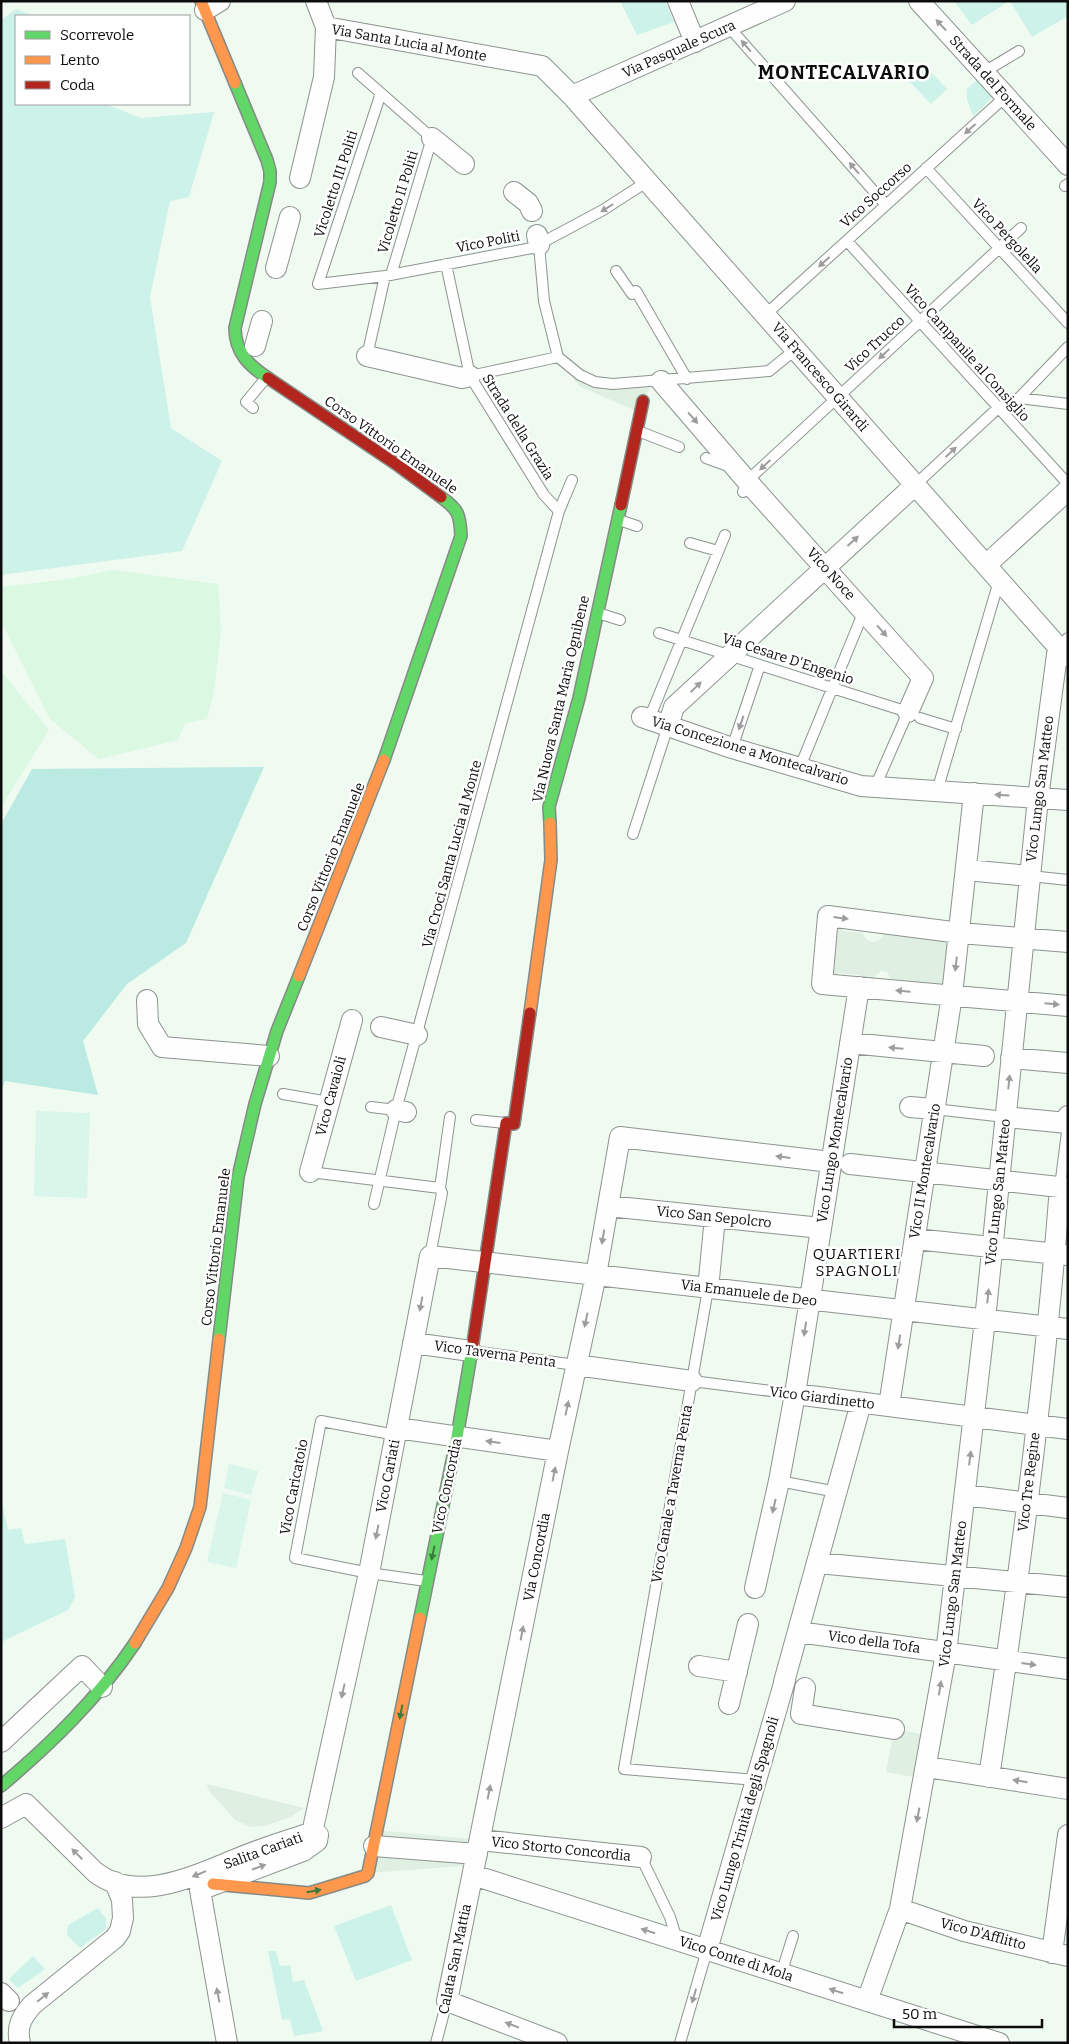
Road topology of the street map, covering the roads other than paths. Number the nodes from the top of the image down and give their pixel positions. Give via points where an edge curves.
1 (316, 1) edge
2 (678, 1) edge
3 (785, 1) edge
4 (919, 1) edge
5 (208, 4) edge
6 (326, 26) junction
7 (729, 26) junction
8 (695, 42) junction
9 (1019, 51) dead end
10 (984, 72) junction
11 (358, 73) dead end
12 (381, 93) junction
13 (572, 96) junction
14 (1006, 96) junction
15 (432, 138) junction
16 (464, 164) dead end
17 (1068, 165) edge
18 (926, 168) junction
19 (300, 178) dead end
20 (648, 182) junction
21 (514, 192) dead end
22 (886, 205) junction
23 (532, 211) dead end
24 (290, 217) dead end
25 (1021, 228) dead end
26 (538, 240) junction
27 (847, 241) junction
28 (999, 248) junction
29 (446, 264) junction
30 (276, 268) dead end
31 (616, 271) dead end
32 (388, 275) junction
33 (318, 284) joint
34 (765, 314) junction
35 (262, 321) dead end
36 (920, 321) junction
37 (1068, 323) edge
38 (255, 346) dead end
39 (1068, 347) edge
40 (796, 349) junction
41 (367, 356) joint
42 (558, 357) junction
43 (470, 376) junction
44 (267, 377) junction
45 (687, 379) junction
46 (657, 381) junction
47 (838, 397) junction
48 (1019, 398) junction
49 (643, 402) joint
50 (1068, 404) edge
51 (253, 408) dead end
52 (998, 408) junction
53 (630, 424) junction
54 (679, 447) dead end
55 (706, 458) dead end
56 (572, 480) dead end
57 (743, 481) junction
58 (1068, 484) edge
59 (915, 485) junction
60 (1068, 490) edge
61 (559, 511) junction
62 (618, 520) junction
63 (637, 526) dead end
64 (725, 535) dead end
65 (690, 543) dead end
66 (718, 552) junction
67 (986, 565) junction
68 (825, 568) junction
69 (1000, 581) junction
70 (864, 611) junction
71 (598, 613) junction
72 (620, 620) dead end
73 (659, 632) dead end
74 (681, 639) junction
75 (1065, 648) edge
76 (729, 655) junction
77 (760, 665) junction
78 (832, 688) junction
79 (914, 715) junction
80 (646, 718) joint
81 (668, 726) junction
82 (956, 729) junction
83 (732, 748) junction
84 (800, 767) junction
85 (875, 787) junction
86 (938, 791) junction
87 (974, 793) junction
88 (1038, 798) junction
89 (1068, 800) edge
90 (633, 834) dead end
91 (966, 870) junction
92 (1030, 876) junction
93 (1068, 880) edge
94 (960, 933) junction
95 (1024, 938) junction
96 (1068, 942) edge
97 (859, 987) junction
98 (952, 995) junction
99 (147, 1000) dead end
100 (1017, 1001) junction
101 (1068, 1006) edge
102 (352, 1020) dead end
103 (381, 1027) dead end
104 (417, 1035) junction
105 (850, 1043) junction
106 (943, 1052) junction
107 (269, 1056) junction
108 (984, 1056) dead end
109 (1011, 1058) junction
110 (1068, 1063) edge
111 (283, 1094) dead end
112 (333, 1103) junction
113 (910, 1107) dead end
114 (371, 1108) dead end
115 (934, 1109) junction
116 (401, 1111) junction
117 (450, 1117) dead end
118 (1005, 1117) junction
119 (476, 1120) dead end
120 (1068, 1121) edge
121 (510, 1124) junction
122 (840, 1163) junction
123 (310, 1172) joint
124 (925, 1172) junction
125 (379, 1180) junction
126 (999, 1180) junction
127 (1064, 1187) edge
128 (440, 1188) junction
129 (374, 1204) dead end
130 (608, 1206) junction
131 (715, 1217) junction
132 (820, 1228) junction
133 (915, 1238) junction
134 (1001, 1248) junction
135 (1061, 1254) edge
136 (430, 1256) junction
137 (486, 1263) junction
138 (596, 1276) junction
139 (708, 1288) junction
140 (810, 1300) junction
141 (904, 1311) junction
142 (985, 1320) junction
143 (1047, 1326) junction
144 (1068, 1329) edge
145 (414, 1343) junction
146 (470, 1351) junction
147 (576, 1365) junction
148 (692, 1381) junction
149 (795, 1394) junction
150 (861, 1403) junction
151 (889, 1406) junction
152 (974, 1417) junction
153 (1036, 1425) junction
154 (1068, 1429) edge
155 (396, 1432) junction
156 (457, 1437) junction
157 (558, 1451) junction
158 (779, 1481) junction
159 (837, 1492) junction
160 (965, 1495) junction
161 (1027, 1503) junction
162 (1068, 1508) edge
163 (818, 1563) junction
164 (369, 1573) junction
165 (956, 1576) junction
166 (427, 1581) junction
167 (1018, 1582) junction
168 (1068, 1587) edge
169 (756, 1588) dead end
170 (748, 1624) dead end
171 (798, 1632) junction
172 (946, 1653) junction
173 (1007, 1661) junction
174 (699, 1666) dead end
175 (1068, 1669) edge
176 (737, 1672) junction
177 (102, 1687) junction
178 (805, 1688) dead end
179 (729, 1704) dead end
180 (894, 1730) dead end
181 (1, 1742) edge
182 (927, 1767) junction
183 (989, 1777) junction
184 (756, 1780) junction
185 (1, 1786) edge
186 (1068, 1789) edge
187 (1, 1818) edge
188 (312, 1833) junction
189 (1068, 1836) edge
190 (374, 1846) junction
191 (478, 1847) junction
192 (641, 1857) joint
193 (473, 1875) junction
194 (115, 1882) junction
195 (213, 1884) junction
196 (900, 1909) junction
197 (793, 1936) dead end
198 (677, 1940) junction
199 (707, 1950) junction
200 (1060, 1955) edge
201 (781, 1974) junction
202 (447, 2001) junction
203 (867, 2001) junction
204 (972, 2039) edge
205 (20, 2043) edge
206 (227, 2043) edge
207 (436, 2043) edge
208 (557, 2043) edge
209 (680, 2043) edge
210 (999, 2043) edge

1 - 6 street
2 - 8 street
3 - 7 street, Via Pasquale Scura
10 -> 4 street, Strada del Formale
5 - 44 main road, Corso Vittorio Emanuele via 270,171 234,339 240,354
6 - 13 street, Via Santa Lucia al Monte via 542,66
6 - 19 street, Via Santa Lucia al Monte via 324,76
7 - 8 street, Via Pasquale Scura
22 -> 7 lane
8 - 13 street, Via Pasquale Scura
9 - 10 lane
10 - 14 street, Strada del Formale
11 - 12 lane
12 - 15 lane
12 - 33 lane, Vicoletto III Politi
13 - 20 street, Via Francesco Girardi
14 - 17 street, Strada del Formale
14 -> 18 lane, Vico Soccorso
15 - 16 street
15 - 32 lane, Vicoletto II Politi
18 - 22 lane, Vico Soccorso
18 - 28 lane, Vico Pergolella
20 -> 26 lane, Vico Politi via 603,210
20 - 34 street, Via Francesco Girardi
21 - 23 street via 528,203
22 - 27 lane, Vico Soccorso
24 - 30 street
25 - 28 lane, Vico Trucco
26 - 29 lane, Vico Politi via 516,251
26 - 42 lane via 544,301
27 -> 34 lane, Vico Soccorso
27 - 36 lane, Vico Campanile al Consiglio
28 - 36 lane, Vico Trucco
28 - 37 lane, Vico Pergolella
29 - 32 lane, Vico Politi
29 - 43 lane, Strada della Grazia
31 - 45 lane via 632,294 636,291
32 - 33 lane, Vico Politi
32 - 41 lane, Vicoletto II Politi
34 - 40 street, Via Francesco Girardi
35 - 38 street
36 -> 47 lane, Vico Trucco
36 - 52 lane, Vico Campanile al Consiglio
39 - 48 lane
40 - 45 lane via 769,371
40 - 47 street, Via Francesco Girardi
41 - 43 street via 462,378
42 - 43 lane
42 - 46 lane via 572,370 595,382
43 - 61 lane, Strada della Grazia via 544,495
44 - 51 lane via 246,402
44 - 107 main road, Corso Vittorio Emanuele via 440,496 458,512 462,526 457,552 374,791
45 - 46 lane
46 - 49 lane
46 -> 57 street, Vico Noce
47 -> 57 lane, Vico Trucco
47 - 59 street, Via Francesco Girardi
48 - 50 lane
48 - 52 lane
49 - 53 street
52 - 58 lane, Vico Campanile al Consiglio
59 -> 52 lane
53 - 54 lane
53 - 62 main road, Via Nuova Santa Maria Ognibene
55 - 57 lane
56 - 61 lane, Via Croci Santa Lucia al Monte
57 - 68 street, Vico Noce
59 - 67 street, Via Francesco Girardi
68 -> 59 street
60 - 67 street
61 - 104 lane, Via Croci Santa Lucia al Monte
62 - 63 lane
62 - 71 main road, Via Nuova Santa Maria Ognibene
64 - 66 lane
65 - 66 lane
66 - 74 lane
67 - 69 street, Via Francesco Girardi
68 - 70 street, Vico Noce
68 - 76 street
69 - 75 street, Via Francesco Girardi
69 - 82 lane
70 - 78 lane
70 -> 79 street, Vico Noce via 923,678
71 - 72 lane
71 - 121 main road, Via Nuova Santa Maria Ognibene via 582,699 550,807 552,860
73 - 74 lane, Via Cesare D'Engenio
74 - 76 lane, Via Cesare D'Engenio
74 - 80 lane
75 - 88 street, Vico Lungo San Matteo
76 - 77 lane, Via Cesare D'Engenio
81 -> 76 street via 674,707
77 - 78 lane, Via Cesare D'Engenio
77 -> 83 lane
78 - 79 lane, Via Cesare D'Engenio
78 - 84 lane
79 - 82 lane, Via Cesare D'Engenio
79 - 85 lane, Vico Noce
80 - 81 street, Via Concezione a Montecalvario
81 - 83 street, Via Concezione a Montecalvario
81 - 90 lane
82 - 86 lane
83 - 84 street, Via Concezione a Montecalvario
84 - 85 street, Via Concezione a Montecalvario
85 - 86 street, Via Concezione a Montecalvario
86 - 87 street, Via Concezione a Montecalvario
88 -> 87 street, Via Concezione a Montecalvario
87 - 91 street, Vico II Montecalvario
88 - 89 street, Via Concezione a Montecalvario
88 - 92 street, Vico Lungo San Matteo
91 - 92 street
91 - 94 street, Vico II Montecalvario
92 - 93 lane
92 - 95 street, Vico Lungo San Matteo
94 - 95 street
97 -> 94 street via 822,984 828,916
94 -> 98 street, Vico II Montecalvario
95 - 96 street
95 - 100 street, Vico Lungo San Matteo
98 -> 97 street
97 - 105 street, Vico Lungo Montecalvario
98 - 100 street
98 - 106 street, Vico II Montecalvario
99 - 107 street via 148,1024 162,1047
100 -> 101 street
100 - 109 street, Vico Lungo San Matteo
102 - 112 street, Vico Cavaioli
103 - 104 street
104 - 116 lane, Via Croci Santa Lucia al Monte
106 -> 105 street
105 - 122 street, Vico Lungo Montecalvario
106 - 108 street
106 - 115 street, Vico II Montecalvario
107 - 177 main road, Corso Vittorio Emanuele via 238,1177 200,1507 187,1548 166,1592 136,1642
109 - 110 street
118 -> 109 street, Vico Lungo San Matteo
111 - 112 lane
112 - 123 street, Vico Cavaioli
113 - 115 street
114 - 116 lane
115 - 118 lane
115 - 124 street, Vico II Montecalvario
116 - 125 lane, Via Croci Santa Lucia al Monte
117 - 128 lane, Vico Cariati
118 - 120 street
118 - 126 street, Vico Lungo San Matteo
119 - 121 lane
120 - 127 lane
121 - 137 main road, Vico Concordia
122 - 124 street
122 -> 130 street via 620,1137
122 - 132 street, Vico Lungo Montecalvario
123 - 125 lane
124 - 126 street
124 - 133 street, Vico II Montecalvario
125 - 128 lane
125 - 129 lane, Via Croci Santa Lucia al Monte
126 - 127 street
126 - 134 street, Vico Lungo San Matteo
127 - 135 street, Vico Tre Regine
128 - 136 lane, Vico Cariati via 442,1193
130 - 131 street, Vico San Sepolcro
130 -> 138 street
131 - 132 street, Vico San Sepolcro
131 - 139 street, Vico Canale a Taverna Penta
132 - 140 street, Vico Lungo Montecalvario
133 - 134 street
133 - 141 street, Vico II Montecalvario
134 - 135 street
142 -> 134 street, Vico Lungo San Matteo
135 - 143 street, Vico Tre Regine
136 - 137 street, Via Emanuele de Deo
136 -> 145 street, Vico Cariati
137 - 138 street, Via Emanuele de Deo
137 - 146 main road, Vico Concordia
138 - 139 street, Via Emanuele de Deo
138 -> 147 street, Via Concordia
139 - 140 street, Via Emanuele de Deo
139 - 148 lane, Vico Canale a Taverna Penta
140 - 141 street, Via Emanuele de Deo
140 -> 149 street, Vico Lungo Montecalvario
141 - 142 street, Via Emanuele de Deo
141 -> 151 street, Vico II Montecalvario
142 - 143 street, Via Emanuele de Deo
142 - 152 street, Vico Lungo San Matteo
143 - 144 street, Via Emanuele de Deo
143 - 153 street, Vico Tre Regine
145 - 146 street, Vico Taverna Penta
145 - 155 street, Vico Cariati
146 - 147 lane, Vico Taverna Penta
146 - 156 main road, Vico Concordia
147 - 148 street, Vico Giardinetto
157 -> 147 street, Via Concordia
148 - 149 lane, Vico Giardinetto
148 - 184 lane, Vico Canale a Taverna Penta via 624,1769
149 - 150 street, Vico Giardinetto
149 - 158 street, Vico Lungo Montecalvario
150 - 151 street, Vico Giardinetto
150 - 159 street, Vico Lungo Trinità degli Spagnoli
151 - 152 street, Vico Giardinetto
152 - 153 street, Vico Giardinetto
160 -> 152 street, Vico Lungo San Matteo
153 - 154 street, Vico Giardinetto
153 - 161 street, Vico Tre Regine
155 - 156 street
155 -> 164 street, Vico Cariati
155 - 164 lane, Vico Caricatoio via 321,1421 294,1558
157 -> 156 street
156 -> 166 main road, Vico Concordia
191 -> 157 street, Via Concordia
158 - 159 lane
158 -> 169 street, Vico Lungo Montecalvario
159 - 163 street, Vico Lungo Trinità degli Spagnoli
160 - 161 street
160 - 165 street, Vico Lungo San Matteo
161 - 162 street
161 - 167 street, Vico Tre Regine
163 - 165 street
163 - 171 street, Vico Lungo Trinità degli Spagnoli
164 - 166 lane
164 -> 188 street, Vico Cariati
165 - 167 street
165 - 172 street, Vico Lungo San Matteo
166 -> 190 main road, Vico Concordia
167 - 168 street
167 - 173 street, Vico Tre Regine
170 - 176 street
171 - 172 street, Vico della Tofa
171 - 184 street, Vico Lungo Trinità degli Spagnoli
172 - 173 street, Vico della Tofa
182 -> 172 street, Vico Lungo San Matteo
173 -> 175 street, Vico della Tofa
173 - 183 street, Vico Tre Regine
174 - 176 street
176 - 179 street
177 - 181 street via 82,1666
177 - 185 main road, Corso Vittorio Emanuele via 60,1736
178 - 180 street via 801,1714
182 - 183 street
182 -> 196 street, Vico Lungo San Matteo
186 -> 183 street
184 - 199 street, Vico Lungo Trinità degli Spagnoli
194 -> 187 street, Salita Cariati via 95,1872 25,1804
188 -> 194 street, Salita Cariati via 179,1882 152,1886
195 -> 188 street, Salita Cariati via 303,1851 319,1839 316,1833
189 - 200 street
190 - 191 street, Vico Storto Concordia
195 -> 190 main road, Salita Cariati via 309,1893 364,1876 368,1873
191 - 192 street, Vico Storto Concordia
191 - 193 street, Via Concordia
192 - 198 lane, Vico Storto Concordia via 670,1917
198 -> 193 street, Vico Conte di Mola
193 - 202 street, Calata San Mattia
205 -> 194 street via 18,2029 32,2005 109,1944 120,1931 123,1909
206 -> 195 street via 200,1892
196 - 200 street, Vico D'Afflitto via 964,1931
196 - 203 street, Vico Lungo San Matteo
197 - 201 lane
198 - 199 street, Vico Conte di Mola
199 - 201 street, Vico Conte di Mola
199 -> 209 lane, Vico Lungo Trinità degli Spagnoli
203 -> 201 street, Vico Conte di Mola
202 - 207 lane, Calata San Mattia
208 -> 202 street
203 - 204 street, Vico Conte di Mola
204 - 210 street, Vico Conte di Mola

